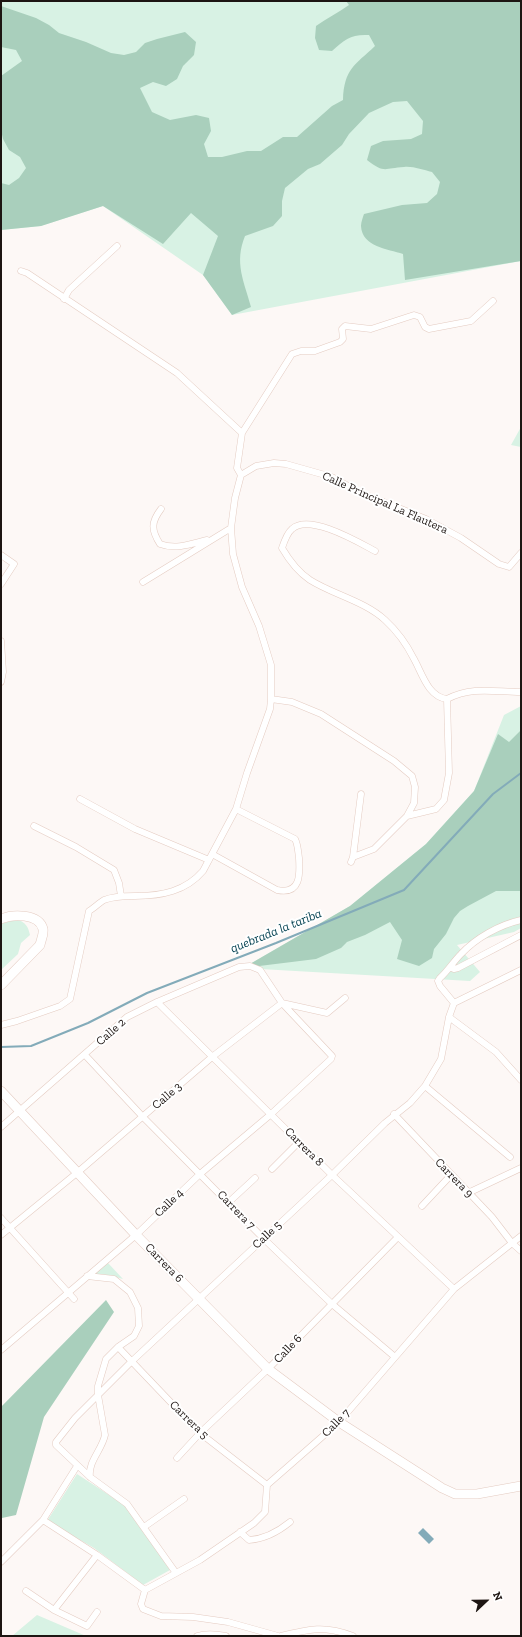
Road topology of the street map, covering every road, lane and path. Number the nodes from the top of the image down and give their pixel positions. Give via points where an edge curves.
1 (117, 246) dead end
2 (21, 271) dead end
3 (64, 299) junction
4 (493, 300) dead end
5 (242, 432) junction
6 (241, 475) junction
7 (161, 509) dead end
8 (231, 528) junction
9 (215, 538) junction
10 (375, 551) dead end
11 (521, 553) edge
12 (1, 555) edge
13 (143, 582) dead end
14 (1, 584) edge
15 (1, 641) edge
16 (1, 682) edge
17 (521, 692) edge
18 (271, 699) junction
19 (447, 699) junction
20 (361, 794) dead end
21 (80, 799) dead end
22 (236, 809) junction
23 (407, 816) junction
24 (34, 826) dead end
25 (211, 857) junction
26 (121, 896) junction
27 (1, 919) edge
28 (521, 920) edge
29 (521, 935) edge
30 (450, 967) junction
31 (521, 970) edge
32 (1, 985) edge
33 (345, 998) dead end
34 (157, 1002) junction
35 (282, 1003) junction
36 (454, 1003) junction
37 (450, 1015) junction
38 (1, 1025) edge
39 (85, 1055) junction
40 (212, 1057) junction
41 (521, 1080) edge
42 (425, 1086) junction
43 (1, 1090) edge
44 (21, 1110) junction
45 (394, 1114) junction
46 (270, 1115) junction
47 (143, 1117) junction
48 (1, 1126) edge
49 (299, 1142) junction
50 (510, 1157) dead end
51 (521, 1168) edge
52 (272, 1169) dead end
53 (78, 1172) junction
54 (200, 1174) junction
55 (332, 1175) junction
56 (451, 1176) junction
57 (255, 1178) dead end
58 (468, 1193) junction
59 (229, 1202) junction
60 (422, 1206) dead end
61 (1, 1218) edge
62 (10, 1228) junction
63 (136, 1235) junction
64 (1, 1236) edge
65 (521, 1236) edge
66 (398, 1237) junction
67 (264, 1238) junction
68 (512, 1243) junction
69 (521, 1251) edge
70 (86, 1276) junction
71 (454, 1289) junction
72 (68, 1292) junction
73 (74, 1299) dead end
74 (199, 1300) junction
75 (332, 1304) junction
76 (118, 1347) junction
77 (1, 1350) edge
78 (395, 1357) junction
79 (131, 1362) junction
80 (268, 1369) junction
81 (98, 1395) junction
82 (339, 1422) junction
83 (200, 1433) junction
84 (177, 1458) dead end
85 (78, 1466) junction
86 (90, 1477) junction
87 (267, 1485) junction
88 (520, 1485) edge
89 (184, 1499) dead end
90 (43, 1520) junction
91 (290, 1522) dead end
92 (144, 1527) junction
93 (240, 1532) junction
94 (97, 1555) junction
95 (1, 1562) edge
96 (176, 1572) junction
97 (145, 1590) junction
98 (26, 1591) dead end
99 (54, 1610) junction
100 (97, 1612) dead end
101 (197, 1636) edge
102 (226, 1636) edge
103 (280, 1636) edge
104 (353, 1636) edge

1 - 3 street via 69,290
2 - 3 street
3 - 5 street via 177,373
4 - 5 street via 471,321 429,329 420,317 414,315 371,329 345,326 340,342 315,351 292,354
5 - 6 street via 237,468
6 - 8 street
6 - 11 street, Calle Principal La Flautera via 256,466 286,464 332,477 359,492 426,519 461,538 499,564 509,567
7 - 9 street via 154,518 153,526 154,536 160,544 168,547 189,545
8 - 9 street
8 - 18 street via 232,554 271,665
9 - 13 street
10 - 19 street via 348,536 314,524 302,524 292,529 282,548 290,561 309,579 358,603 384,620 398,635 432,691
12 - 14 street via 14,564
15 - 16 street
17 - 19 street via 480,690 464,692
18 - 22 street via 270,709
18 - 23 street via 292,702 322,714 394,761 412,776 415,787 414,803
19 - 23 street via 449,773 444,800 436,810
20 - 23 street via 352,860 374,849
21 - 25 street via 135,829
22 - 25 street
22 - 25 street via 295,839 298,846 299,880 290,890 277,890
24 - 26 street via 76,846 114,870
25 - 26 street via 196,879 176,890 165,894
26 - 38 street via 104,900 89,911 70,999 60,1006
27 - 32 main road via 18,915 38,921 43,929 40,945
28 - 30 street via 480,938
29 - 30 street via 458,968
30 - 36 street via 440,978 439,983
31 - 36 street
33 - 35 street via 327,1013
34 - 35 street, Calle 2 via 239,967 250,966 260,970
34 - 39 street, Calle 2 via 127,1017
34 - 40 street, Carrera 8
35 - 40 street, Calle 3
35 - 46 street, Calle 4 via 330,1053 331,1059
36 - 37 street, Calle 5
37 - 41 street via 496,1052
37 - 42 street, Calle 5 via 441,1059
39 - 44 street, Calle 2
39 - 47 street, Carrera 7
40 - 46 street, Carrera 8
40 - 47 street, Calle 3
42 - 45 street, Calle 5
42 - 50 street
43 - 44 main road, Carrera 6
44 - 48 street, Calle 2
44 - 53 main road, Carrera 6
45 - 55 street, Calle 5
45 - 56 street, Carrera 9
46 - 49 street, Carrera 8
46 - 54 street, Calle 4
47 - 53 street, Calle 3
47 - 54 street, Carrera 7
49 - 52 street
49 - 55 street, Carrera 8
51 - 58 street
53 - 62 street, Calle 3
53 - 63 main road, Carrera 6
54 - 59 street, Carrera 7
54 - 63 street, Calle 4
55 - 66 street, Carrera 8
55 - 67 street, Calle 5
56 - 58 street, Carrera 9
56 - 60 street
57 - 59 street
58 - 68 street, Carrera 9 via 492,1217
59 - 67 street, Carrera 7
61 - 62 street
62 - 64 street, Calle 3
62 - 72 street
63 - 70 street, Calle 4
63 - 74 main road, Carrera 6
65 - 68 street, Calle 7
66 - 71 street, Carrera 8
66 - 75 street, Calle 6
67 - 74 street, Calle 5
67 - 75 street, Carrera 7
68 - 69 street, Carrera 9
68 - 71 street, Calle 7
70 - 72 street, Calle 4
70 - 76 street via 114,1279 130,1292 138,1308 139,1326 134,1336
71 - 78 street, Calle 7
72 - 73 street
72 - 77 street, Calle 4
74 - 79 street, Calle 5
74 - 80 main road, Carrera 6
75 - 78 street, Carrera 7
75 - 80 street, Calle 6
76 - 79 street, Carrera 5
76 - 81 street via 106,1359
78 - 82 street, Calle 7
79 - 81 street, Calle 5
79 - 83 street, Carrera 5
80 - 82 main road, Carrera 6
80 - 83 street, Calle 6
81 - 85 street, Calle 5 via 56,1442 56,1445
81 - 86 street via 105,1435 90,1465
82 - 87 street, Calle 7
82 - 88 main road, Carrera 6 via 455,1494 477,1494
83 - 84 street, Calle 6
83 - 87 street, Carrera 5
85 - 86 street
85 - 90 street
86 - 92 street via 127,1504
87 - 93 street via 265,1512
89 - 92 street
90 - 94 street
90 - 95 street
91 - 93 street via 258,1539 249,1540
92 - 96 street
93 - 96 street via 200,1560
94 - 97 street
94 - 99 street
96 - 97 street
97 - 103 street via 141,1604 146,1611 161,1616 228,1622
98 - 99 street
99 - 100 street via 87,1626
101 - 102 street
103 - 104 street via 313,1628 339,1630

